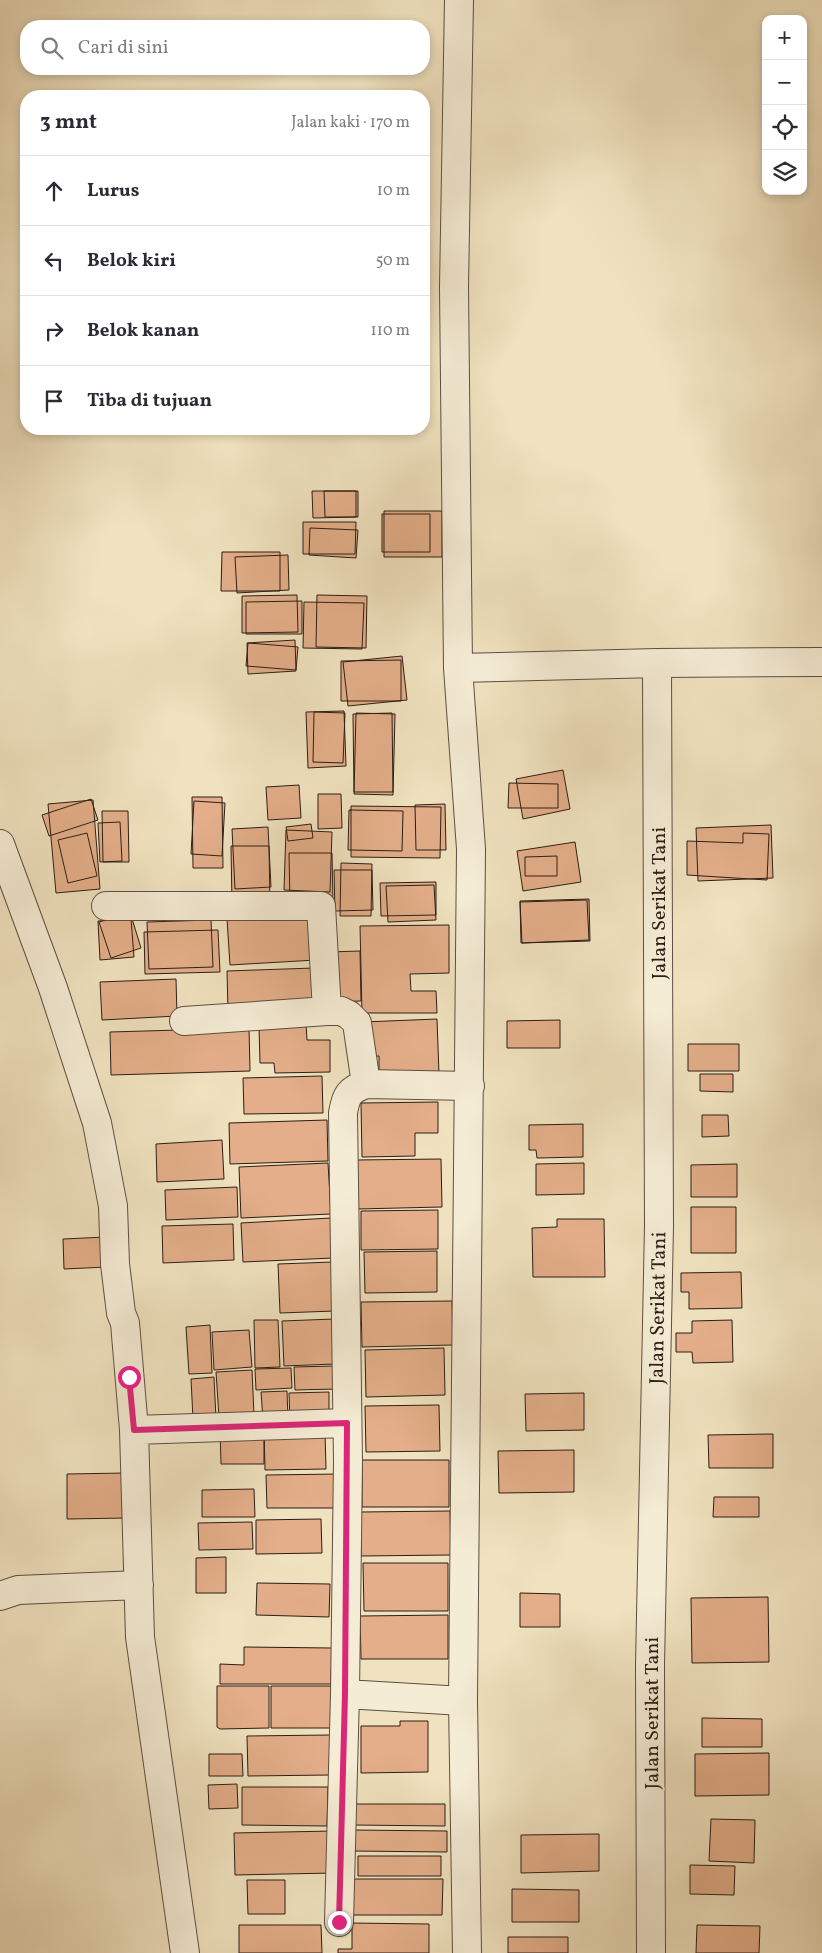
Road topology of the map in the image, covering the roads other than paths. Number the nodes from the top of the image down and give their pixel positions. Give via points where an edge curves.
1 (459, 0) edge
2 (822, 662) edge
3 (657, 663) junction
4 (465, 668) junction
5 (0, 844) edge
6 (106, 906) dead end
7 (327, 1011) junction
8 (184, 1021) dead end
9 (366, 1084) junction
10 (470, 1086) junction
11 (347, 1423) junction
12 (134, 1430) junction
13 (139, 1585) junction
14 (0, 1596) edge
15 (345, 1694) junction
16 (463, 1701) junction
17 (339, 1922) dead end
18 (185, 1953) edge
19 (467, 1953) edge
20 (651, 1953) edge

1 - 4 street via 454,287
2 - 3 street
3 - 4 street
3 - 20 street, Jalan Serikat Tani via 659,1226 650,1665
4 - 10 street via 471,849
5 - 12 street via 53,988 97,1122 113,1206 115,1264 125,1323
6 - 7 street via 321,906
7 - 8 street
7 - 9 street via 341,1011 357,1023
9 - 10 street
9 - 11 street via 353,1089 345,1099 343,1113
10 - 16 street
11 - 12 street
11 - 15 street
12 - 13 street
13 - 14 street via 18,1590
13 - 18 street via 140,1637
15 - 16 street
15 - 17 street
16 - 19 street

